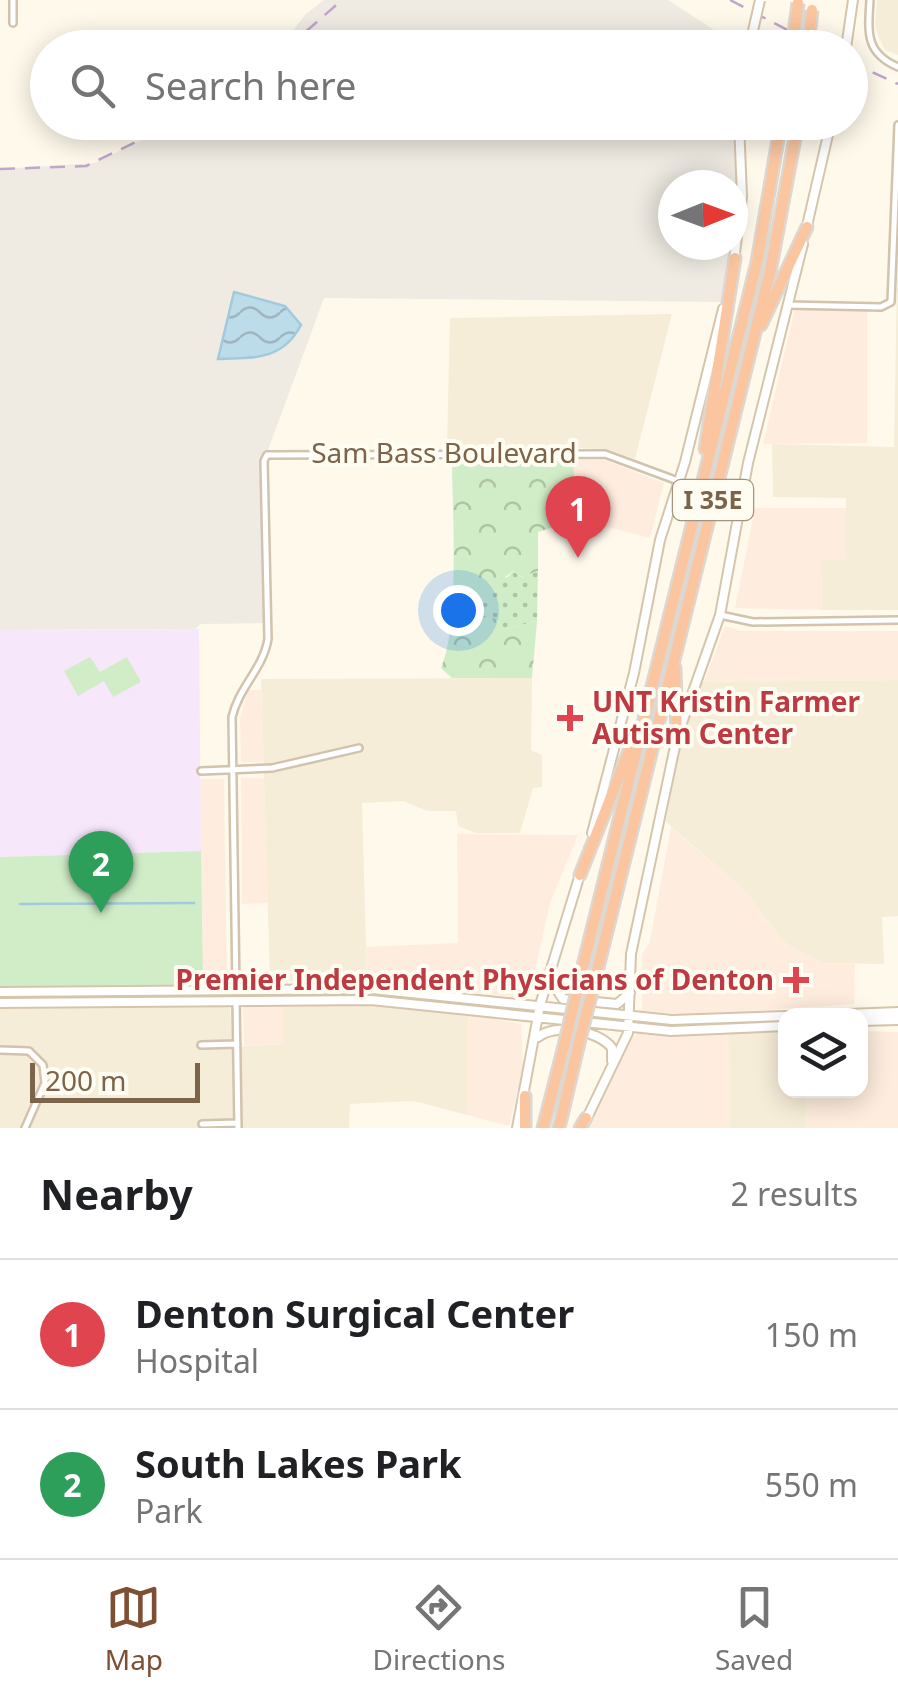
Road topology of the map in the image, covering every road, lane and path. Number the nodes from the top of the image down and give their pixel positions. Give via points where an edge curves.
1 (13, 0) edge
2 (760, 0) edge
3 (853, 0) edge
4 (870, 0) edge
5 (798, 1) edge
6 (813, 5) edge
7 (13, 23) dead end
8 (753, 30) edge
9 (794, 30) edge
10 (810, 30) edge
11 (849, 30) edge
12 (898, 67) edge
13 (898, 125) edge
14 (740, 140) edge
15 (777, 140) edge
16 (795, 140) edge
17 (827, 140) edge
18 (741, 170) edge
19 (807, 227) junction
20 (733, 260) edge
21 (734, 260) edge
22 (784, 306) junction
23 (754, 338) junction
24 (678, 481) junction
25 (701, 494) junction
26 (720, 615) junction
27 (898, 620) edge
28 (674, 661) junction
29 (642, 722) junction
30 (676, 737) junction
31 (359, 748) dead end
32 (201, 771) dead end
33 (232, 772) junction
34 (580, 875) junction
35 (549, 978) junction
36 (236, 988) junction
37 (372, 989) junction
38 (0, 992) edge
39 (630, 993) junction
40 (236, 999) junction
41 (371, 1000) junction
42 (0, 1003) edge
43 (540, 1005) junction
44 (898, 1012) edge
45 (868, 1013) edge
46 (539, 1016) junction
47 (778, 1017) edge
48 (898, 1020) edge
49 (868, 1021) edge
50 (629, 1022) junction
51 (720, 1024) junction
52 (778, 1026) edge
53 (536, 1038) junction
54 (237, 1044) junction
55 (201, 1045) dead end
56 (0, 1050) edge
57 (611, 1066) junction
58 (525, 1096) junction
59 (202, 1124) dead end
60 (583, 1125) edge
61 (238, 1126) edge
62 (25, 1128) edge
63 (517, 1128) edge
64 (525, 1128) edge
65 (544, 1128) edge
66 (559, 1128) edge

1 - 7 street
2 - 8 main road, bridge
3 - 11 main road
4 - 12 street via 873,51
5 - 9 highway, bridge
6 - 10 highway, bridge
13 - 22 street via 891,302
14 - 18 main road
15 - 25 highway, I 35E via 764,230
16 - 23 highway, I 35E
17 - 19 main road
19 - 22 main road
19 - 23 highway
20 - 24 main road
21 - 25 highway
22 - 26 main road
23 - 28 highway, I 35E
24 - 33 street, Sam Bass Boulevard via 606,454 376,451 266,457 268,639 235,704
24 - 34 main road
25 - 29 highway, I 35E
26 - 27 street via 754,622
26 - 30 main road
28 - 30 highway
28 - 66 highway, I 35E, bridge
29 - 34 highway
29 - 65 highway, I 35E, bridge
30 - 39 main road via 631,954
31 - 33 street
32 - 33 street
33 - 36 street
34 - 35 main road
35 - 39 main road via 563,999 617,1004
35 - 43 main road
36 - 37 main road
36 - 38 main road
36 - 40 street
37 - 41 main road
37 - 43 main road
39 - 50 main road
40 - 41 main road
40 - 42 main road
40 - 54 street
41 - 46 main road
43 - 46 main road
43 - 50 main road
44 - 45 main road
46 - 50 main road
46 - 53 main road
47 - 51 main road
48 - 49 main road
50 - 51 main road
50 - 57 main road
51 - 52 main road
53 - 57 main road via 554,1028 604,1038 612,1048
53 - 58 main road
54 - 55 street
54 - 61 street
56 - 62 street via 36,1055 43,1065 44,1084
57 - 60 main road
58 - 63 main road
58 - 64 highway
59 - 61 street

